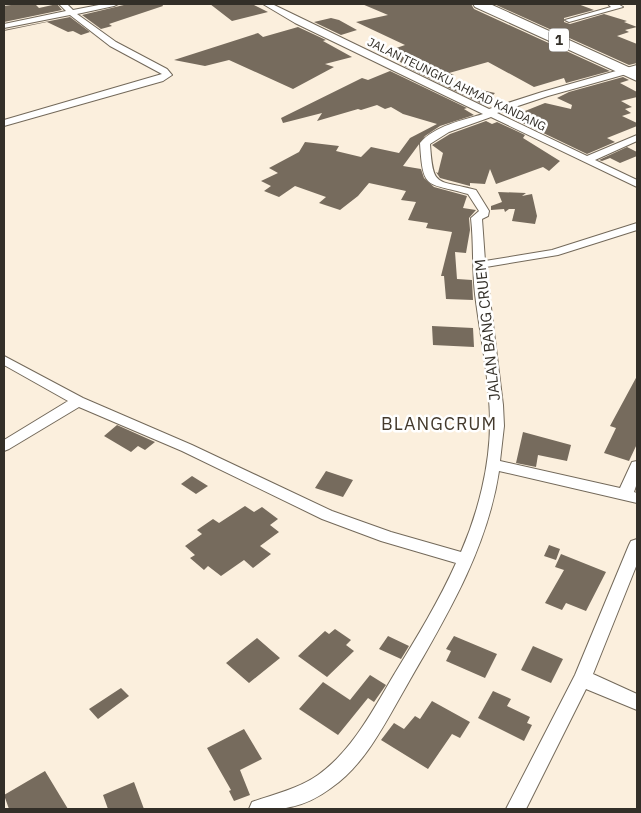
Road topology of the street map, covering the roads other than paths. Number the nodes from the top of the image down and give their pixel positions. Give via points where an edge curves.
1 (63, 4) edge
2 (114, 4) edge
3 (267, 4) edge
4 (480, 4) edge
5 (612, 4) edge
6 (73, 13) junction
7 (569, 20) dead end
8 (4, 26) edge
9 (634, 73) edge
10 (490, 113) junction
11 (4, 123) edge
12 (637, 138) edge
13 (586, 160) junction
14 (637, 184) edge
15 (637, 226) edge
16 (479, 266) junction
17 (4, 360) edge
18 (78, 401) junction
19 (4, 446) edge
20 (493, 464) junction
21 (637, 466) edge
22 (631, 496) edge
23 (637, 545) edge
24 (466, 560) junction
25 (583, 677) junction
26 (637, 702) edge
27 (259, 809) edge
28 (516, 809) edge

1 - 6 street
2 - 6 street
3 - 10 street, JALAN TEUNGKU AHMAD KANDANG
4 - 9 highway, 1
5 - 7 street via 619,7
6 - 8 street
6 - 11 street via 113,44 168,75
9 - 10 street via 545,94
10 - 13 street, JALAN TEUNGKU AHMAD KANDANG
10 - 16 street, JALAN BANG CRUEM via 438,134 425,143 427,171 431,179 472,192 484,211 476,218
12 - 13 street
13 - 14 street, JALAN TEUNGKU AHMAD KANDANG
15 - 16 street via 554,253
16 - 20 street, JALAN BANG CRUEM via 497,422
17 - 18 street
18 - 19 street
18 - 24 street via 187,448 327,515
20 - 22 street
20 - 24 street, JALAN BANG CRUEM via 481,520
21 - 22 street
23 - 25 street
24 - 27 street, JALAN BANG CRUEM via 420,648 353,754 333,776 309,791
25 - 26 street
25 - 28 street

